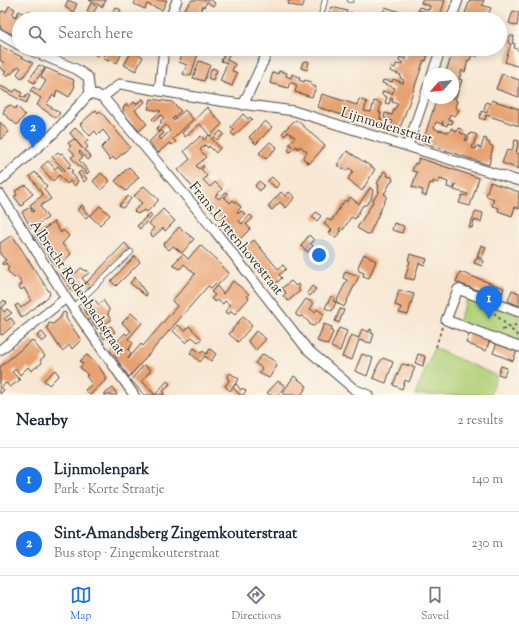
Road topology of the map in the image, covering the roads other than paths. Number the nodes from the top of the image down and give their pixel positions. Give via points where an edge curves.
1 (177, 0) edge
2 (325, 0) edge
3 (458, 0) edge
4 (173, 12) edge
5 (322, 12) edge
6 (454, 12) edge
7 (0, 34) edge
8 (12, 41) edge
9 (43, 56) edge
10 (163, 56) edge
11 (265, 56) edge
12 (438, 56) edge
13 (434, 68) edge
14 (159, 91) junction
15 (90, 93) junction
16 (103, 97) junction
17 (423, 102) edge
18 (244, 105) junction
19 (408, 146) junction
20 (0, 181) edge
21 (519, 181) edge
22 (0, 194) edge
23 (131, 252) dead end
24 (66, 298) junction
25 (72, 308) junction
26 (519, 312) edge
27 (519, 347) edge
28 (0, 350) edge
29 (134, 395) edge
30 (368, 395) edge

1 - 4 street
2 - 5 lane
3 - 6 street
7 - 8 street
9 - 15 street via 88,77
10 - 14 street
11 - 18 street
12 - 13 street
14 - 16 street, Lijnmolenstraat via 120,84
14 - 18 street, Lijnmolenstraat
15 - 16 street
15 - 20 street via 54,133
16 - 30 street, Frans Uyttenhovestraat via 215,231 307,349 354,389
17 - 19 street
18 - 19 street, Lijnmolenstraat via 294,111
19 - 21 street, Lijnmolenstraat
22 - 24 street, Albrecht Rodenbachstraat
23 - 25 lane
24 - 25 street, Albrecht Rodenbachstraat
24 - 28 street
25 - 29 street, Albrecht Rodenbachstraat
26 - 27 street via 458,289 446,320

